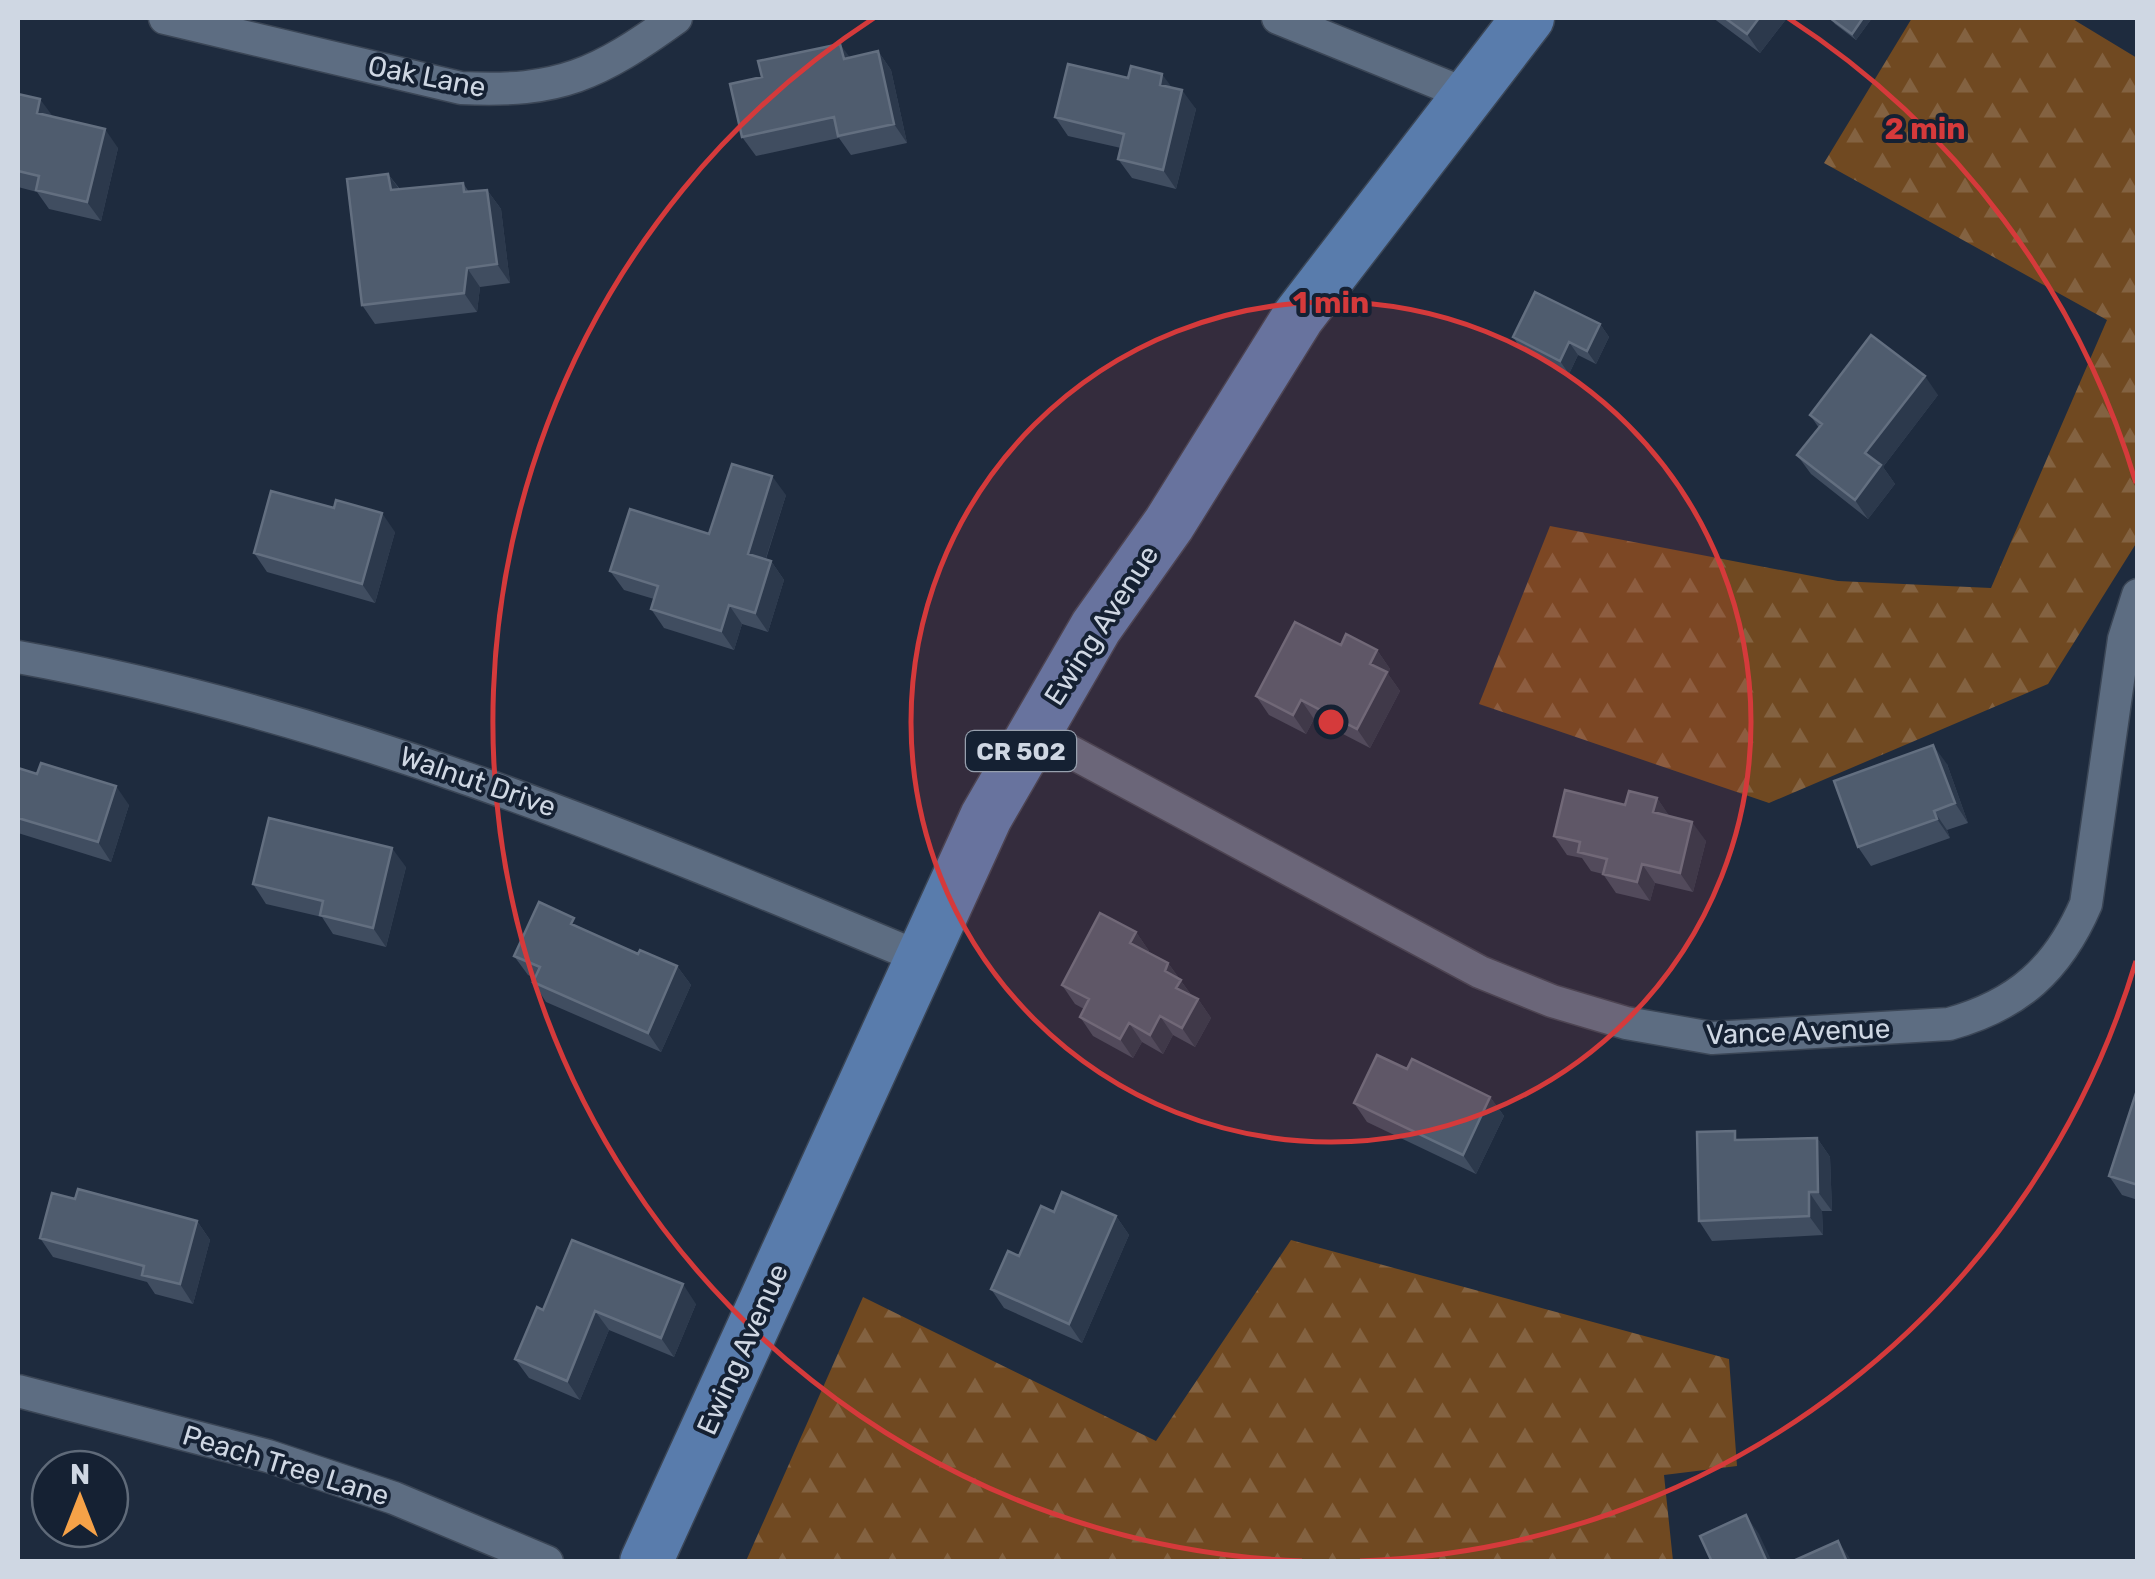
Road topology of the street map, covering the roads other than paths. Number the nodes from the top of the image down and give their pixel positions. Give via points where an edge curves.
1 (165, 18) edge
2 (676, 18) edge
3 (1278, 18) edge
4 (1528, 18) edge
5 (1468, 96) junction
6 (2138, 595) edge
7 (18, 657) edge
8 (1032, 731) junction
9 (921, 958) junction
10 (18, 1391) edge
11 (548, 1562) edge
12 (646, 1562) edge

1 - 2 street, Oak Lane via 462,88 510,90 594,72
3 - 5 street
4 - 5 main road, Ewing Avenue / CR 502
5 - 8 main road, Ewing Avenue / CR 502 via 1298,317
6 - 8 street, Vance Avenue via 2124,639 2086,904 2075,929 2048,970 2018,996 1949,1024 1712,1038 1552,1001 1480,972
7 - 9 street, Walnut Drive via 316,728 488,782
8 - 9 main road, Ewing Avenue / CR 502
9 - 12 main road, Ewing Avenue / CR 502
10 - 11 street, Peach Tree Lane via 268,1456 394,1498

